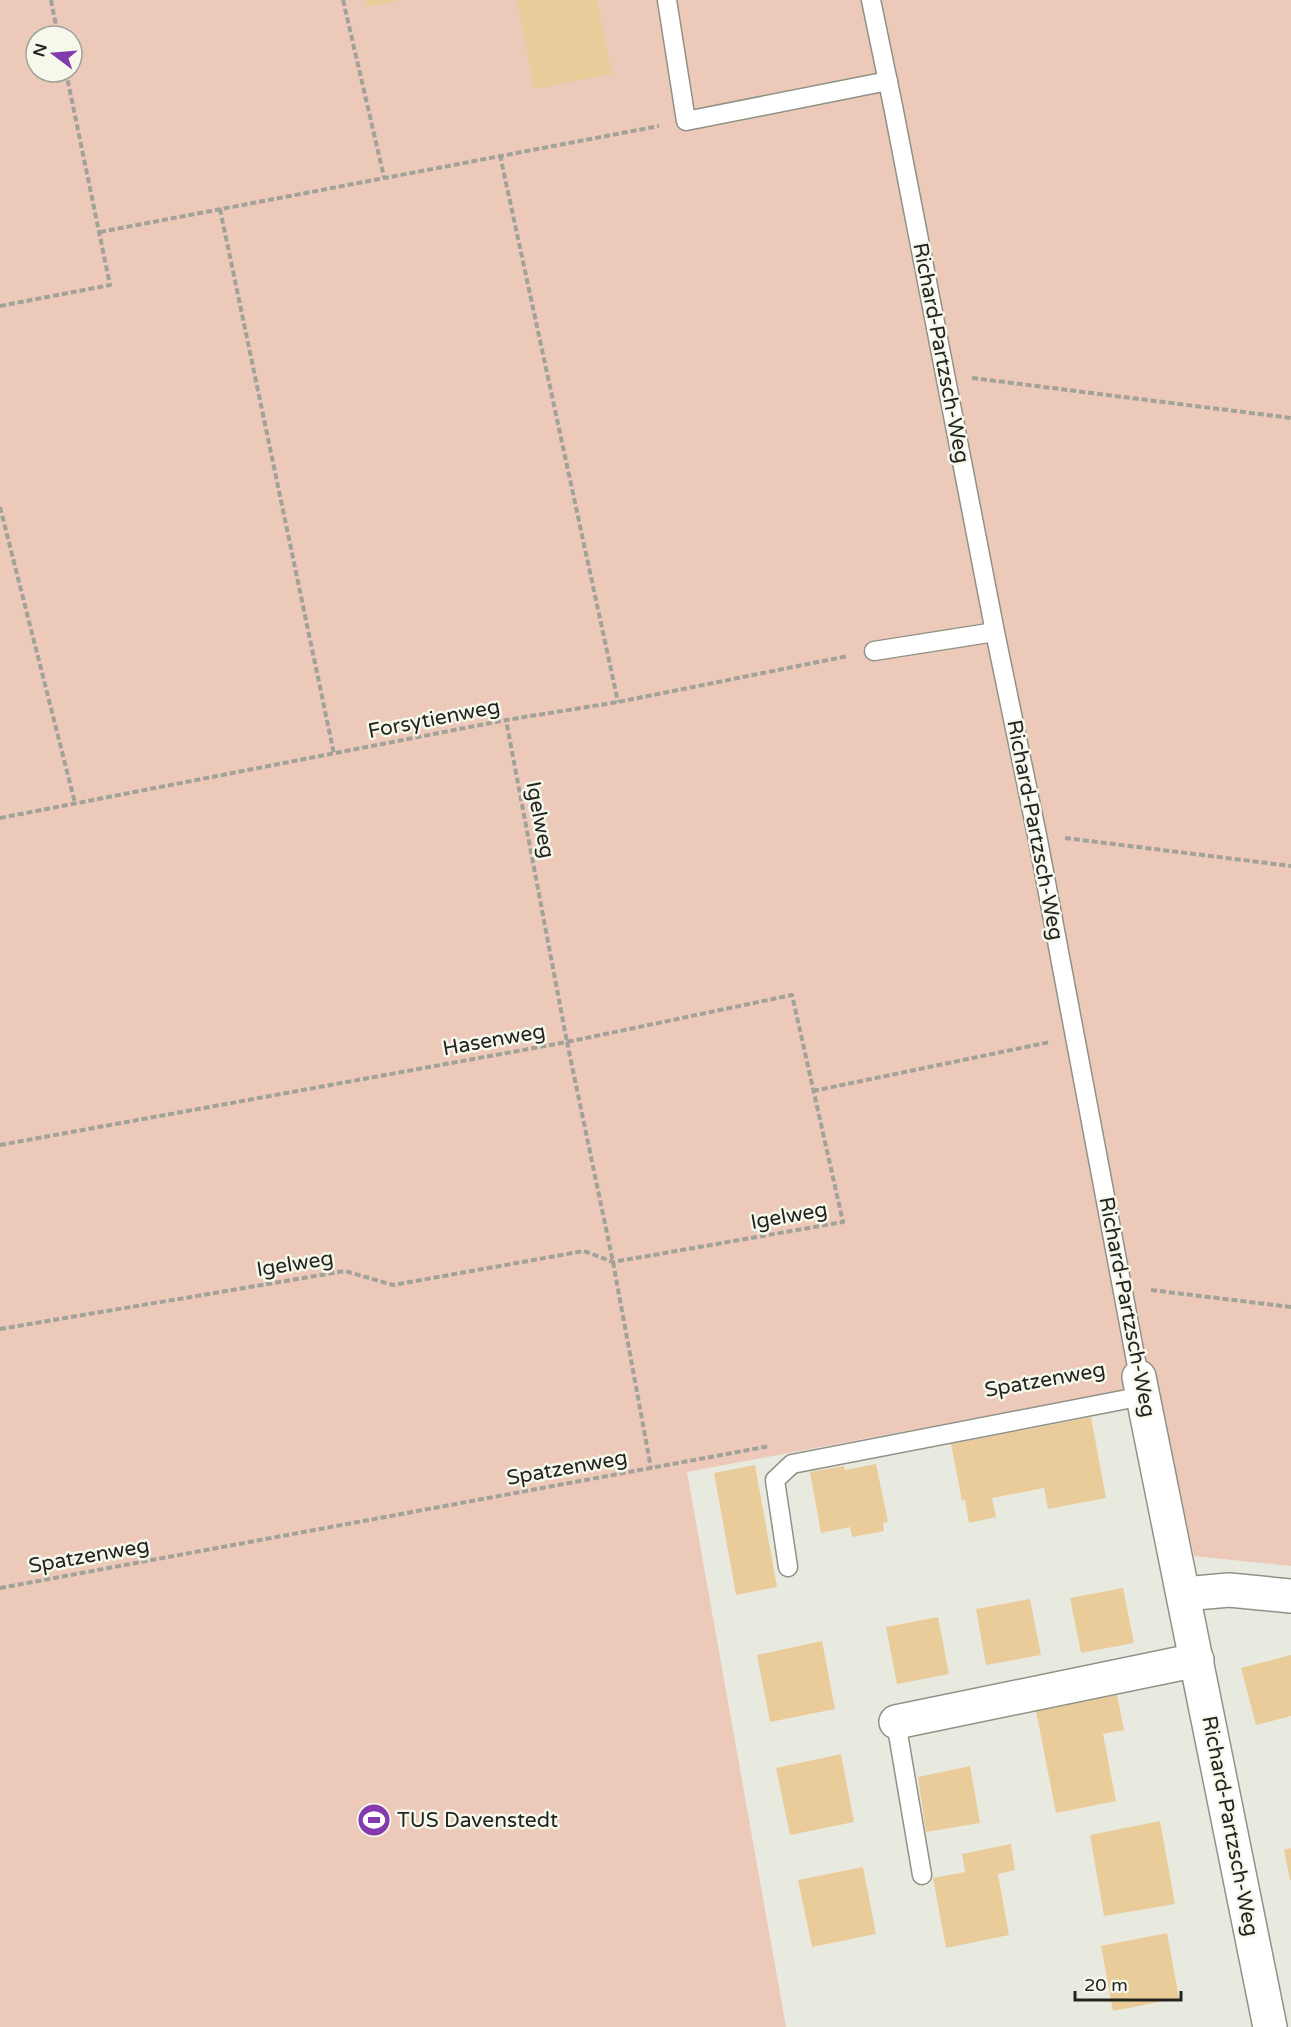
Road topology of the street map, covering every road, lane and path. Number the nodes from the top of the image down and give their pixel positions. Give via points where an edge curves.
1 (51, 0) edge
2 (343, 0) edge
3 (667, 0) edge
4 (871, 0) edge
5 (56, 24) edge
6 (888, 81) junction
7 (69, 84) edge
8 (686, 121) junction
9 (500, 155) junction
10 (384, 177) junction
11 (220, 208) junction
12 (100, 232) junction
13 (0, 306) edge
14 (944, 374) junction
15 (1291, 418) edge
16 (0, 507) edge
17 (995, 632) junction
18 (874, 651) joint
19 (618, 702) junction
20 (506, 720) junction
21 (334, 754) junction
22 (75, 803) junction
23 (0, 818) edge
24 (1038, 840) junction
25 (1291, 866) edge
26 (1074, 1037) junction
27 (567, 1042) junction
28 (813, 1091) junction
29 (0, 1145) edge
30 (613, 1262) junction
31 (1123, 1292) junction
32 (1291, 1307) edge
33 (0, 1329) edge
34 (1141, 1387) junction
35 (779, 1444) dead end
36 (651, 1468) junction
37 (788, 1567) dead end
38 (0, 1588) edge
39 (1184, 1594) junction
40 (1291, 1596) edge
41 (1197, 1660) junction
42 (896, 1722) joint
43 (922, 1875) dead end
44 (1270, 2027) edge

1 - 5 path
2 - 10 path
3 - 8 lane
4 - 6 lane, Richard-Partzsch-Weg
6 - 8 lane
6 - 14 lane, Richard-Partzsch-Weg
7 - 12 path
8 - 9 path
9 - 10 path
9 - 19 path
10 - 11 path
11 - 12 path
11 - 21 path
12 - 13 path via 110,285
14 - 15 path
14 - 17 lane, Richard-Partzsch-Weg
16 - 22 path
17 - 18 lane
17 - 24 lane, Richard-Partzsch-Weg
18 - 19 path, Forsytienweg
19 - 20 path, Forsytienweg
20 - 21 path, Forsytienweg
20 - 27 path, Igelweg
21 - 22 path, Forsytienweg
22 - 23 path, Forsytienweg
24 - 25 path via 1066,838
24 - 26 lane, Richard-Partzsch-Weg
26 - 28 path
26 - 31 lane, Richard-Partzsch-Weg
27 - 28 path, Igelweg via 792,995
27 - 29 path, Hasenweg
27 - 30 path, Hasenweg
28 - 30 path, Igelweg via 843,1222
30 - 33 path, Igelweg via 584,1251 393,1285 345,1271
30 - 36 path, Hasenweg
31 - 32 path via 1155,1289
31 - 34 lane, Richard-Partzsch-Weg
34 - 37 lane via 792,1464 775,1480
34 - 39 street, Richard-Partzsch-Weg
35 - 36 path, Spatzenweg
36 - 38 path, Spatzenweg
39 - 40 street via 1229,1590
39 - 41 street, Richard-Partzsch-Weg
41 - 42 street
41 - 44 street, Richard-Partzsch-Weg
42 - 43 lane

